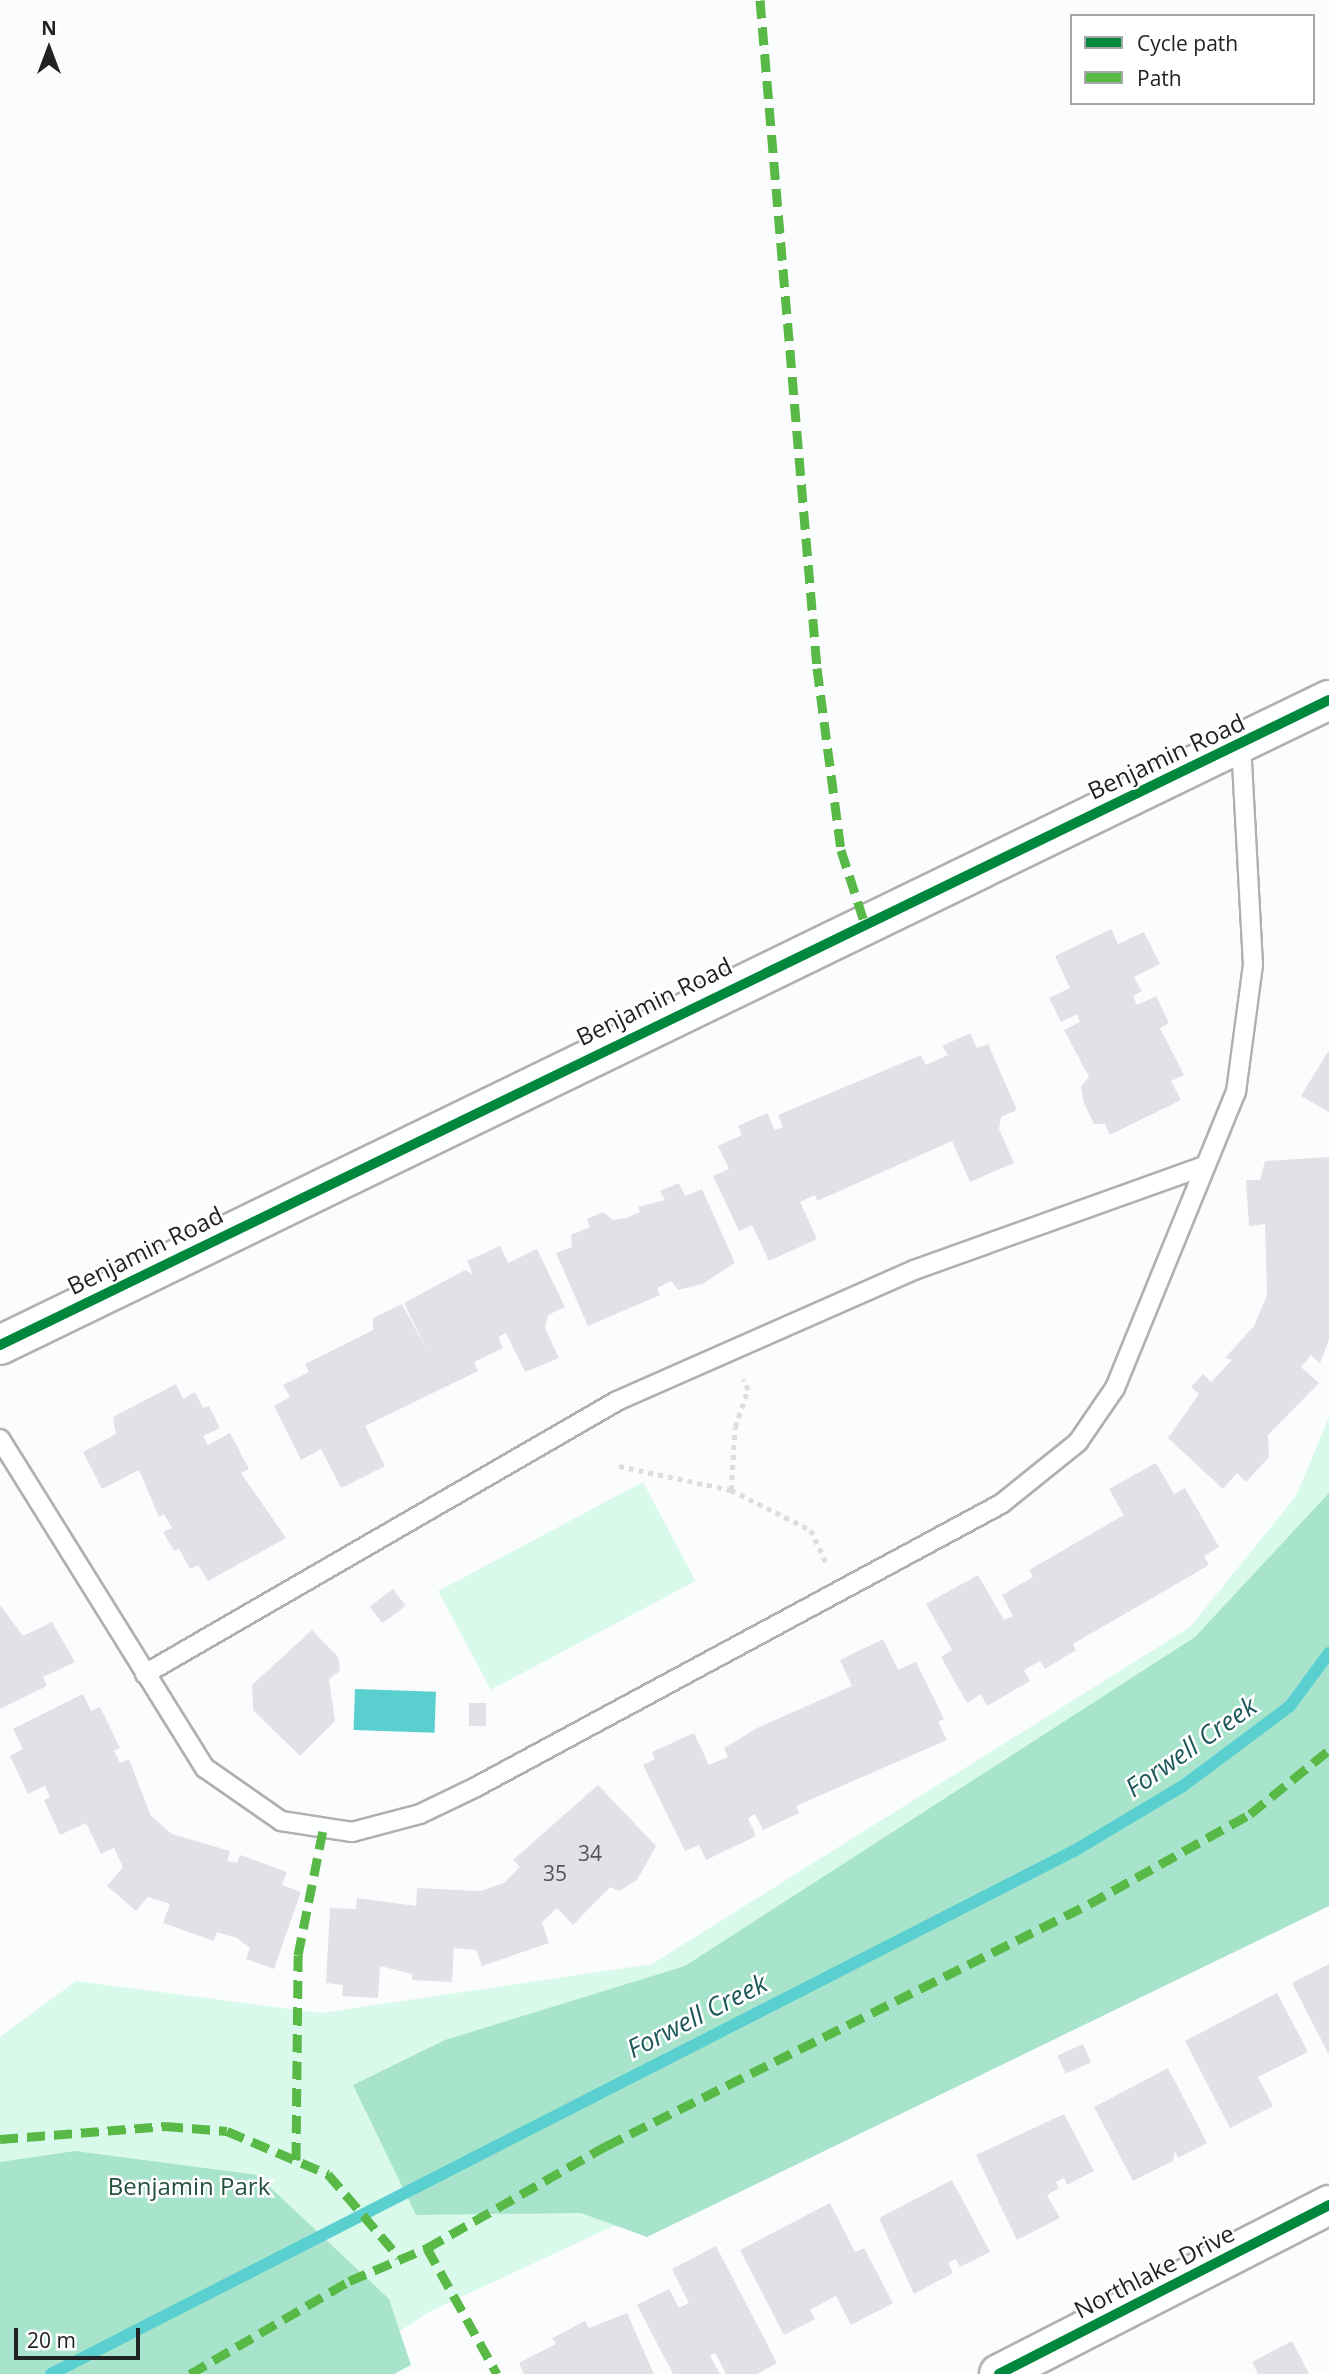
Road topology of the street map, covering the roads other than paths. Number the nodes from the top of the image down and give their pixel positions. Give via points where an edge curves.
1 (1329, 700) edge
2 (1241, 744) junction
3 (1205, 1166) junction
4 (0, 1345) edge
5 (0, 1439) edge
6 (145, 1674) junction
7 (1329, 2206) edge
8 (999, 2374) edge

1 - 2 street, Benjamin Road
2 - 3 lane via 1253,965 1236,1092
2 - 4 street, Benjamin Road
3 - 6 lane via 914,1269 617,1401
3 - 6 lane via 1139,1343 1086,1433 1012,1497 420,1814 352,1832 281,1821 228,1789 196,1756
5 - 6 lane
7 - 8 street, Northlake Drive

